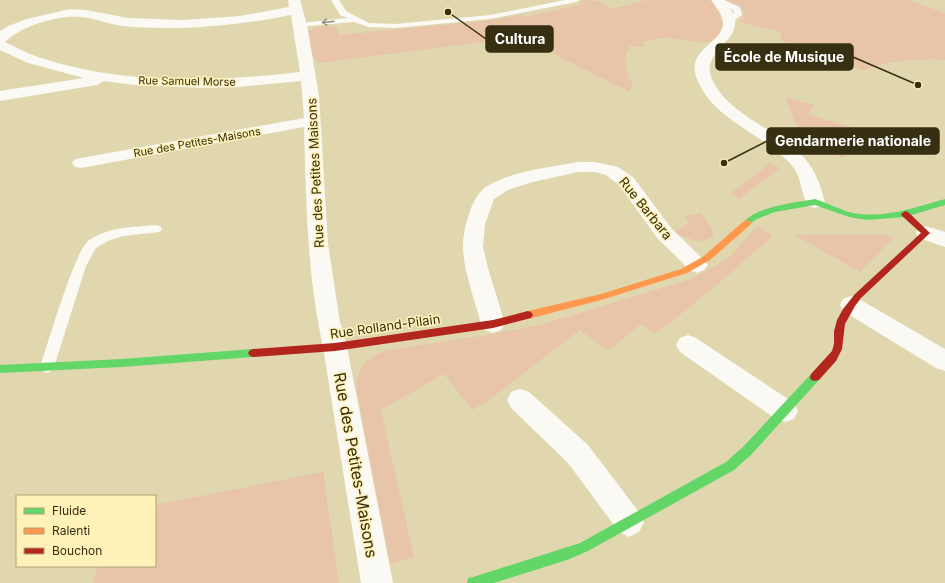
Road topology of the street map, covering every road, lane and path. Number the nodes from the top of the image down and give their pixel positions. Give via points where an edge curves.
1 (335, 0) edge
2 (576, 0) edge
3 (717, 0) edge
4 (297, 12) edge
5 (356, 19) junction
6 (1, 37) edge
7 (308, 76) junction
8 (106, 77) junction
9 (0, 96) edge
10 (312, 122) junction
11 (81, 163) dead end
12 (816, 202) junction
13 (945, 202) edge
14 (905, 214) junction
15 (156, 229) dead end
16 (926, 232) junction
17 (945, 240) edge
18 (697, 265) junction
19 (851, 305) junction
20 (493, 324) junction
21 (688, 345) dead end
22 (335, 346) junction
23 (945, 361) edge
24 (47, 367) junction
25 (0, 369) edge
26 (520, 400) dead end
27 (785, 411) junction
28 (629, 522) junction
29 (378, 583) edge
30 (473, 583) edge

1 - 5 lane via 342,13
2 - 5 lane via 490,17 395,26 368,25
3 - 12 street via 730,19 727,32 705,56 702,65 703,76 710,90 724,104 800,164 812,187
5 -> 4 lane
4 - 6 street, Rue Samuel Morse via 219,22 144,24 78,12 32,22
4 - 7 street, Rue des Petites Maisons
6 - 8 street, Rue Samuel Morse via 32,60
7 - 8 street, Rue Samuel Morse via 261,81 190,83
7 - 10 street, Rue des Petites Maisons
8 - 9 street via 90,82
10 - 11 street, Rue des Petites-Maisons
10 - 22 street, Rue des Petites Maisons via 318,244
12 - 14 street via 852,215 867,217
12 - 18 street, Rue Rolland-Pilain via 762,213 748,221 718,250
13 - 14 street
14 - 16 street
15 - 24 lane via 122,232 91,245 80,266
16 - 17 street
16 - 19 street
18 - 20 street, Rue Rolland-Pilain via 662,279 543,313
18 - 20 street, Rue Barbara via 665,234 626,180 612,171 578,167 528,177 500,186 486,195 475,224 472,237 478,275
19 - 23 street
19 - 27 street via 840,324 837,352
20 - 22 street, Rue Rolland-Pilain
21 - 27 street
22 - 24 street, Rue Rolland-Pilain via 130,363
22 - 29 street, Rue des Petites-Maisons
24 - 25 street, Rue Rolland-Pilain
26 - 28 street via 578,454
27 - 28 street via 730,466
28 - 30 street via 567,554

